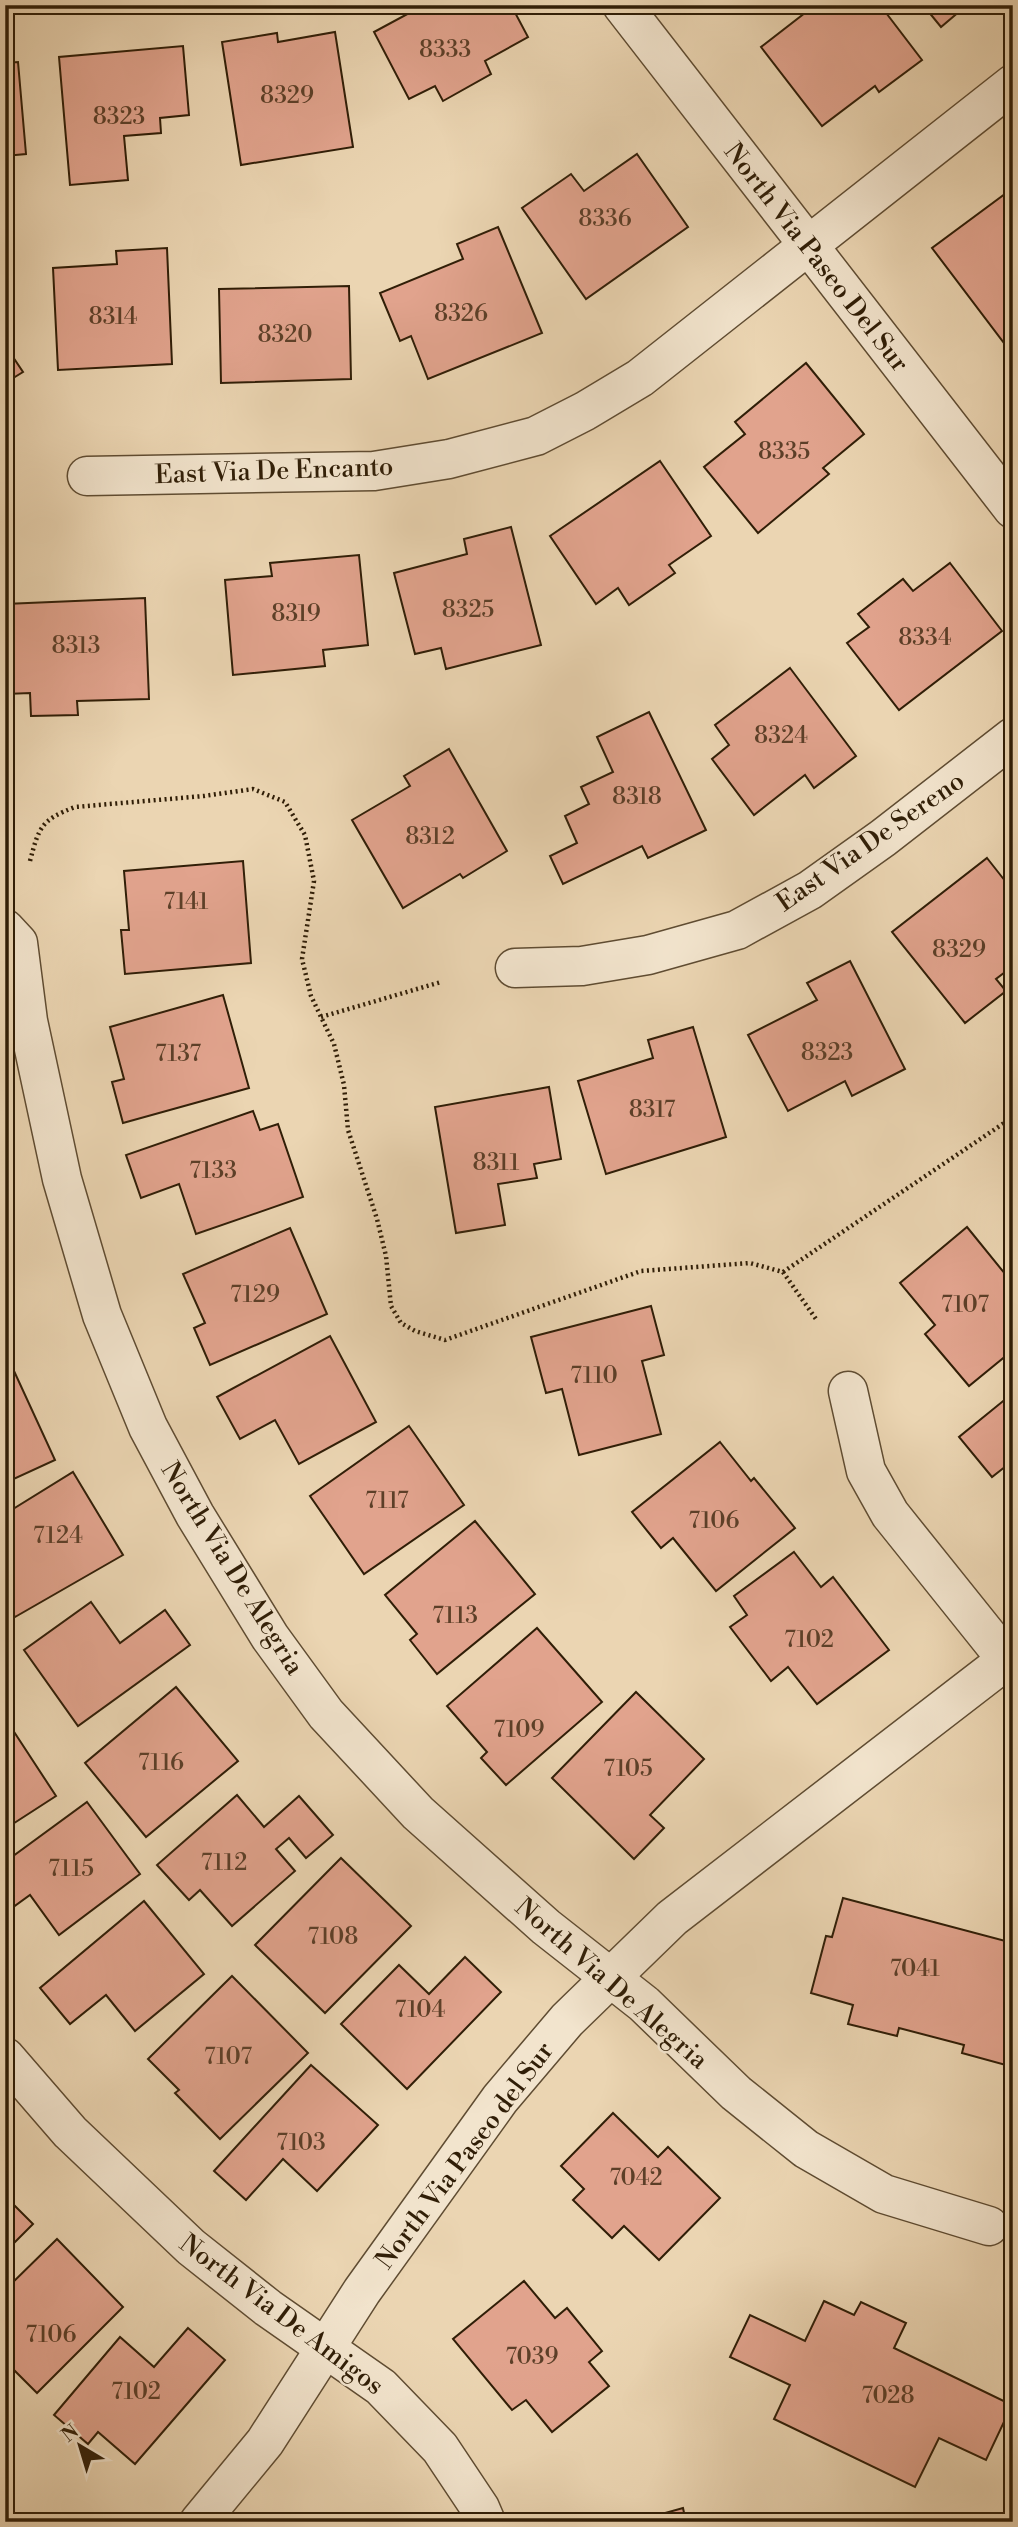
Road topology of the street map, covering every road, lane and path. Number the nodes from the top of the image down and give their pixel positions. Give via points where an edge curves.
1 (622, 5) edge
2 (1013, 84) edge
3 (808, 247) junction
4 (88, 476) dead end
5 (1013, 509) edge
6 (1013, 737) edge
7 (30, 860) dead end
8 (10, 939) edge
9 (515, 968) dead end
10 (441, 982) dead end
11 (321, 1017) junction
12 (1013, 1117) edge
13 (783, 1272) junction
14 (816, 1320) dead end
15 (848, 1391) dead end
16 (1010, 1658) edge
17 (610, 1977) junction
18 (5, 2057) edge
19 (989, 2226) dead end
20 (326, 2348) junction
21 (199, 2522) edge
22 (486, 2522) edge

1 - 3 street, North Via Paseo Del Sur
2 - 3 street, East Via De Encanto
3 - 4 street, East Via De Encanto via 640,378 536,436 449,459 374,471
3 - 5 street, North Via Paseo Del Sur
6 - 9 street, East Via De Sereno via 810,890 737,930 648,955 582,966
7 - 11 path via 38,830 55,815 75,807 253,789 285,802 305,835 314,881 302,958
8 - 17 street, North Via De Alegria via 62,1179 103,1315 148,1427 195,1515 270,1637 326,1714 418,1813 546,1927
10 - 11 path
11 - 13 path via 334,1044 348,1130 386,1256 391,1306 401,1322 415,1331 445,1340 642,1271 750,1263
12 - 13 path
13 - 14 path
15 - 16 street via 866,1471 890,1514
16 - 17 street, North Via Paseo del Sur via 672,1918
17 - 19 street, North Via De Alegria via 736,2093 806,2149 884,2194
17 - 20 street, North Via Paseo del Sur via 500,2099
18 - 20 street, North Via De Amigos via 70,2132 191,2247
20 - 21 street, North Via Paseo del Sur via 265,2442
20 - 22 street, North Via De Amigos via 381,2387 440,2448

